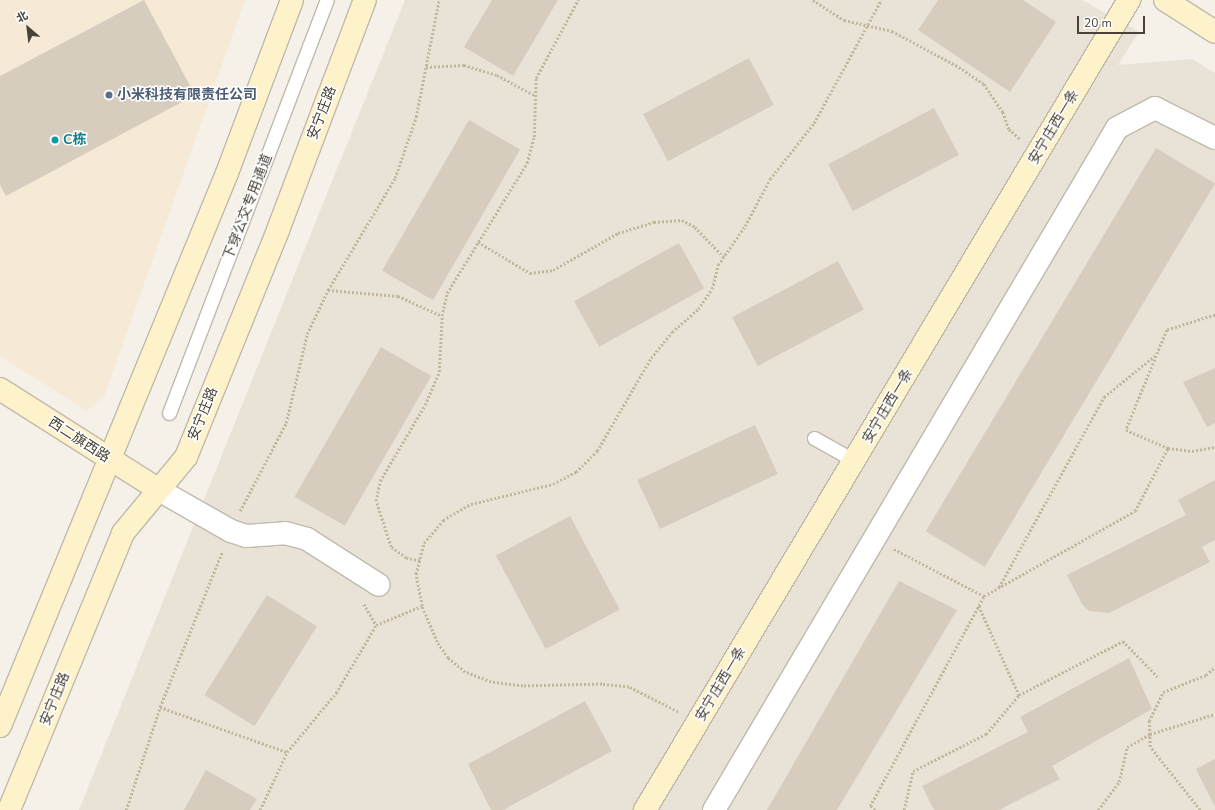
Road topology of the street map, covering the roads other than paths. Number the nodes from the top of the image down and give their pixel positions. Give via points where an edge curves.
1 (292, 0) edge
2 (327, 0) edge
3 (365, 0) edge
4 (1129, 0) edge
5 (1165, 0) edge
6 (1215, 32) edge
7 (1215, 138) edge
8 (0, 389) edge
9 (169, 413) dead end
10 (814, 438) dead end
11 (110, 460) junction
12 (855, 461) junction
13 (159, 490) junction
14 (379, 585) dead end
15 (0, 726) edge
16 (9, 810) edge
17 (645, 810) edge
18 (714, 810) edge

1 - 11 street via 227,174
2 - 9 lane, 下穿公交专用通道
3 - 13 street, 安宁庄路 via 278,230 186,457
4 - 12 street, 安宁庄西一条
5 - 6 street
7 - 18 street via 1155,108 1116,128
8 - 11 street, 西二旗西路
10 - 12 lane
11 - 13 street, 西二旗西路
11 - 15 street
12 - 17 street, 安宁庄西一条
13 - 14 street via 231,531 246,536 285,533 307,539
13 - 16 street, 安宁庄路 via 123,533

